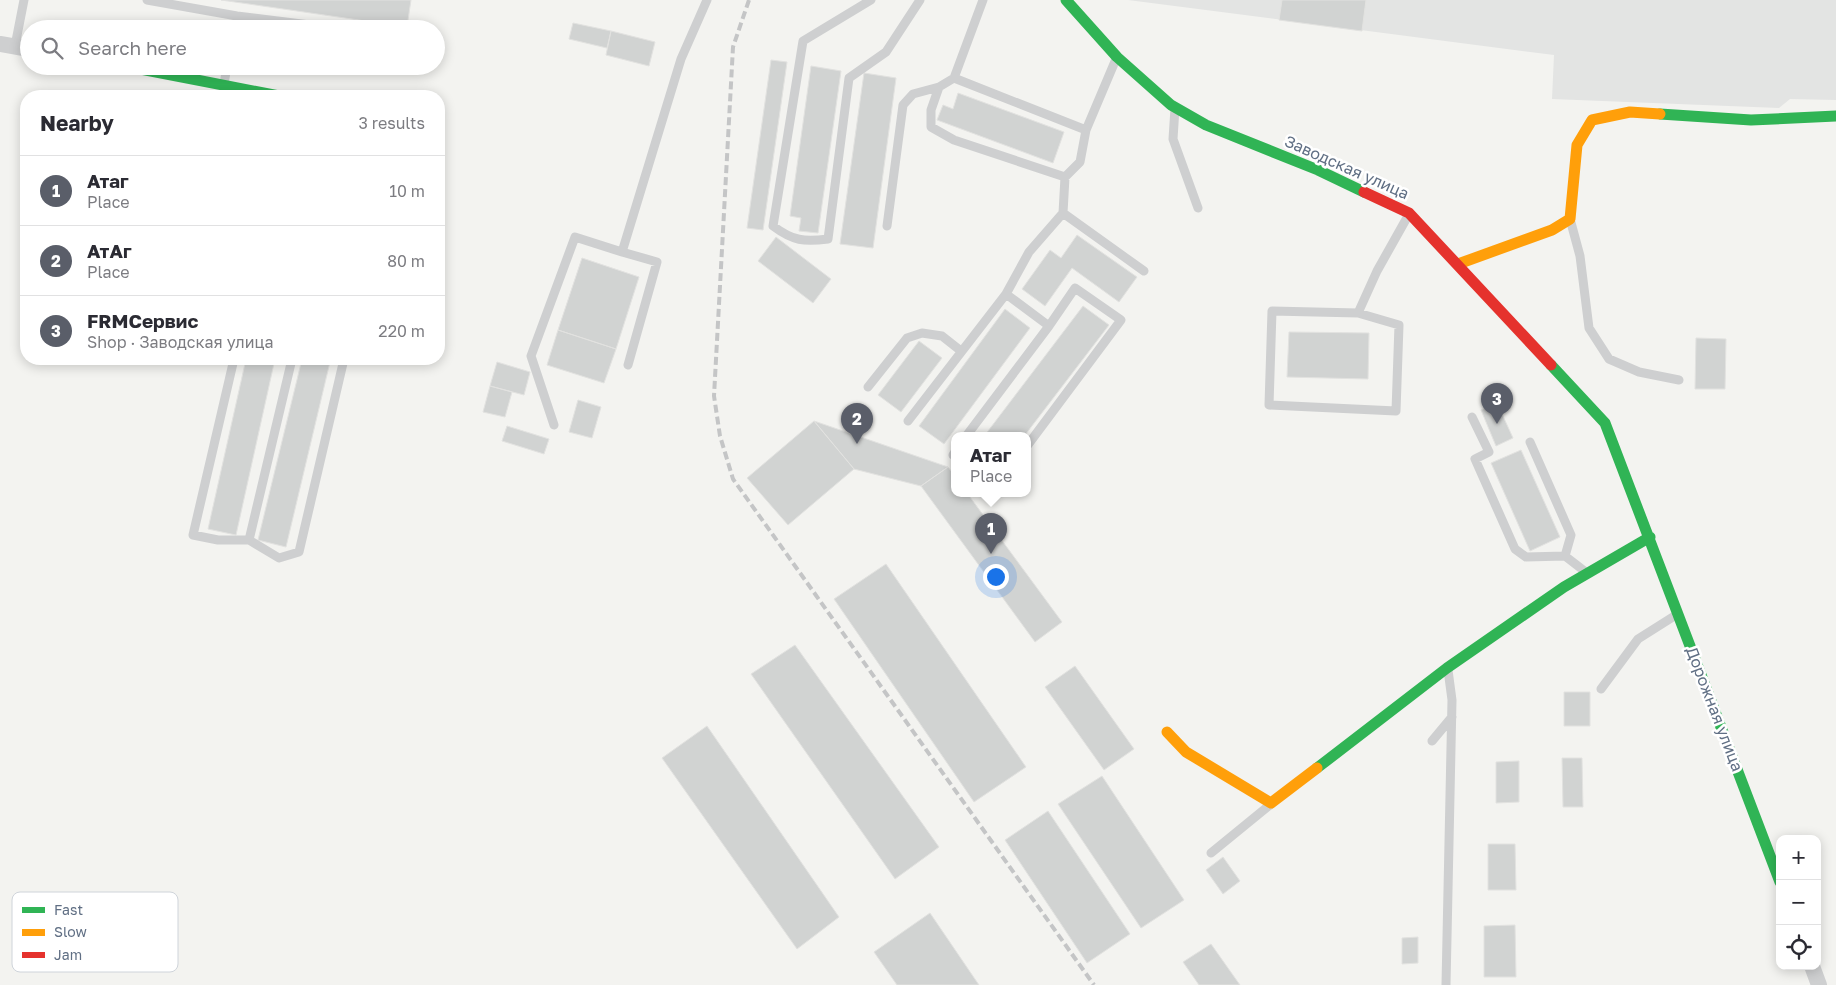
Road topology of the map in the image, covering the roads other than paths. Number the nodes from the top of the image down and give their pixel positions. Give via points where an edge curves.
1 (24, 0) edge
2 (147, 0) edge
3 (707, 0) edge
4 (871, 0) edge
5 (920, 0) edge
6 (983, 0) edge
7 (1066, 0) edge
8 (195, 3) edge
9 (237, 16) junction
10 (20, 20) edge
11 (20, 20) edge
12 (236, 20) edge
13 (269, 20) edge
14 (15, 46) edge
15 (1117, 57) junction
16 (162, 75) edge
17 (226, 75) edge
18 (954, 78) junction
19 (224, 84) junction
20 (939, 87) junction
21 (251, 90) edge
22 (1175, 108) junction
23 (1836, 116) edge
24 (1086, 130) junction
25 (1065, 177) junction
26 (1198, 208) dead end
27 (1063, 213) junction
28 (1409, 213) junction
29 (1570, 219) junction
30 (887, 226) dead end
31 (622, 252) junction
32 (1458, 264) junction
33 (1144, 271) dead end
34 (1006, 294) junction
35 (1358, 314) junction
36 (1049, 326) junction
37 (961, 351) junction
38 (233, 365) edge
39 (291, 365) edge
40 (343, 365) edge
41 (628, 365) dead end
42 (1680, 380) dead end
43 (868, 387) dead end
44 (1472, 417) dead end
45 (908, 420) dead end
46 (554, 426) dead end
47 (969, 432) edge
48 (1031, 441) edge
49 (1530, 442) dead end
50 (1650, 536) junction
51 (249, 540) junction
52 (1565, 556) junction
53 (1587, 573) junction
54 (1679, 613) junction
55 (1447, 668) junction
56 (1601, 689) dead end
57 (1452, 717) junction
58 (1167, 732) dead end
59 (1432, 741) dead end
60 (1271, 803) junction
61 (1211, 853) dead end
62 (1779, 880) edge
63 (1813, 970) edge
64 (1446, 985) edge
65 (1819, 985) edge

1 - 11 lane
2 - 8 lane
3 - 31 lane via 681,59
4 - 5 lane via 803,41 773,226 786,235 807,242 828,239 850,78 886,52
6 - 18 lane
7 - 15 street, Заводская улица
8 - 9 lane
9 - 12 lane
9 - 13 lane
10 - 14 lane
15 - 22 street, Заводская улица
15 - 24 lane
16 - 19 street via 201,84
17 - 19 lane
18 - 20 lane
18 - 24 lane
19 - 21 street
20 - 25 lane via 931,110 931,127 954,140
20 - 30 lane via 913,94 904,105
22 - 26 lane via 1173,139
22 - 28 street, Заводская улица
23 - 29 street via 1751,120 1630,112 1592,120 1577,145
24 - 25 lane via 1080,162
25 - 27 lane
27 - 33 lane
27 - 34 lane via 1029,252
28 - 32 street, Заводская улица
28 - 35 lane
29 - 32 street via 1552,230
29 - 42 lane via 1580,256 1589,328 1609,359 1639,372
31 - 41 lane via 657,262
31 - 46 lane via 575,237 531,356
32 - 50 street, Заводская улица via 1605,423
34 - 36 lane
34 - 37 lane
35 - 35 lane via 1272,312 1269,405 1396,411 1399,325
36 - 47 lane
36 - 48 lane via 1075,288 1120,320
37 - 43 lane via 942,336 922,333 907,338
37 - 45 lane
38 - 51 lane via 193,535 218,540
39 - 51 lane
40 - 51 lane via 299,552 279,558
44 - 52 lane via 1489,452 1475,459 1515,549 1526,557
49 - 52 lane via 1571,535
50 - 53 street
50 - 54 street, Дорожная улица
52 - 53 lane
53 - 55 street
54 - 56 lane via 1638,639
54 - 62 street, Дорожная улица
55 - 57 lane
55 - 60 street
57 - 59 lane
57 - 64 lane
58 - 60 street via 1186,752
60 - 61 lane
63 - 65 street

